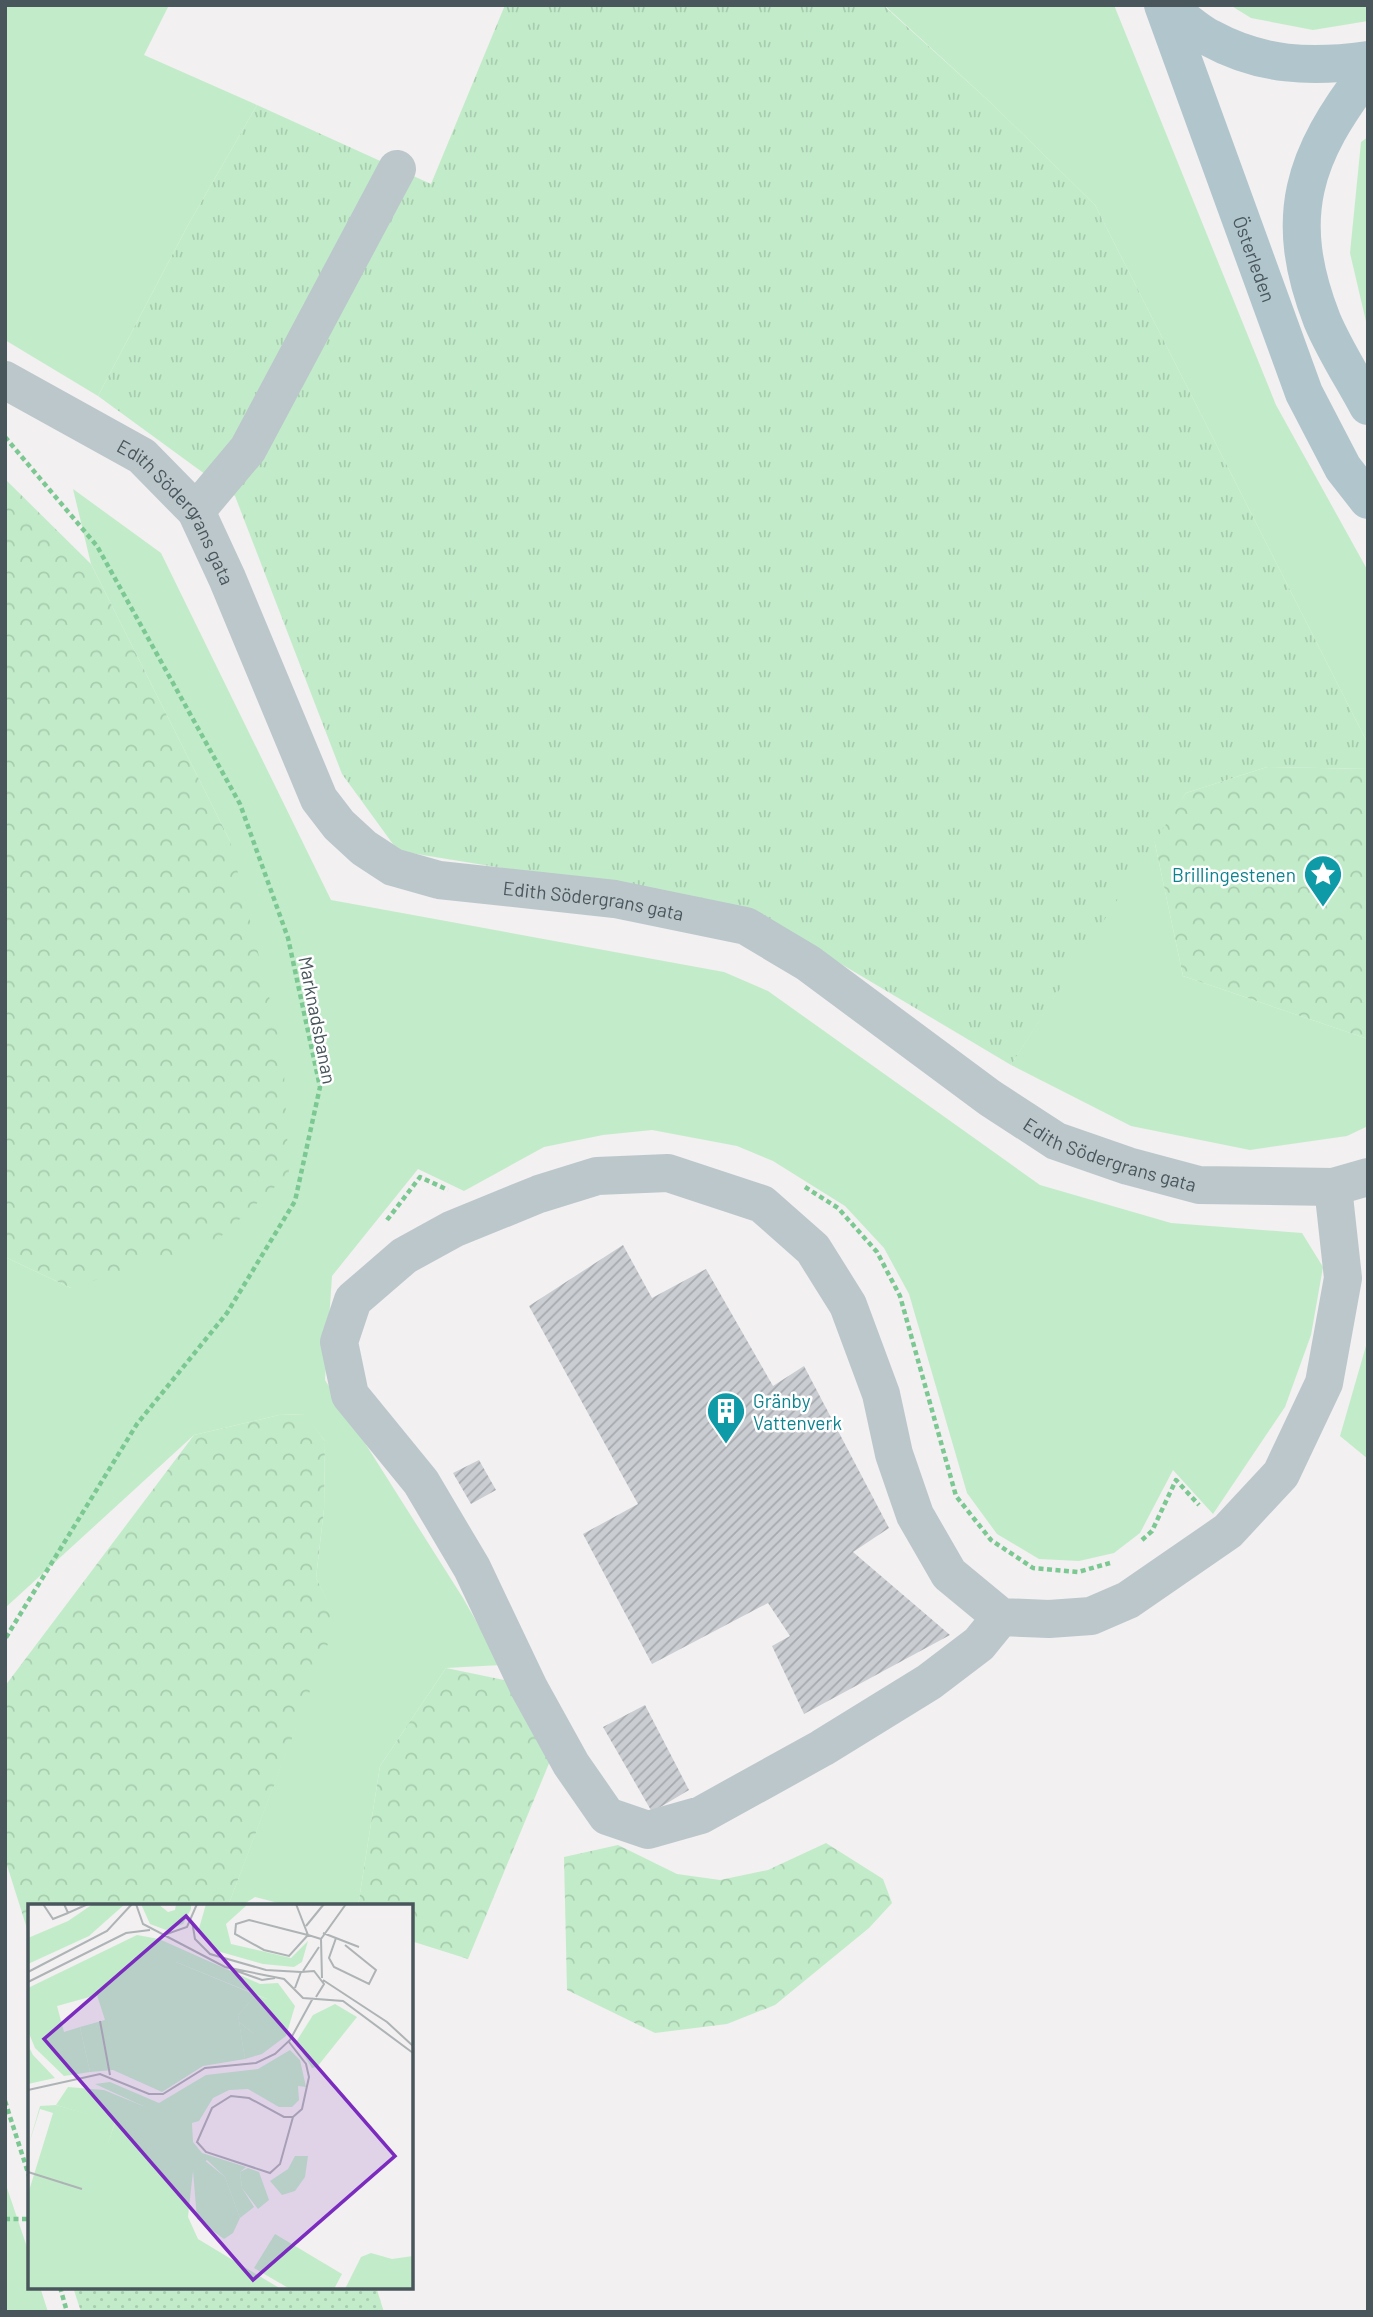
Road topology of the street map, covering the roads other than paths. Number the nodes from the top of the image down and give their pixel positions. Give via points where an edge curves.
1 (1165, 5) edge
2 (1368, 60) edge
3 (1368, 72) edge
4 (397, 169) dead end
5 (5, 380) edge
6 (1368, 406) edge
7 (1368, 500) edge
8 (196, 511) junction
9 (1351, 1182) edge
10 (1002, 1617) junction

1 - 2 main road via 1209,38 1263,60 1321,66
1 - 7 main road, Österleden via 1304,393 1343,468
3 - 6 main road via 1336,113 1310,167 1301,207 1301,245 1322,320
4 - 8 street via 248,449
5 - 8 street, Edith Södergrans gata via 142,456
8 - 9 street, Edith Södergrans gata via 319,799 364,848 393,867 439,880 615,899 746,926 808,963 1055,1141 1128,1166 1199,1185
9 - 10 street via 1343,1278 1324,1384 1281,1474 1228,1531 1128,1600 1091,1616
10 - 10 street via 949,1574 915,1514 894,1454 881,1394 848,1306 813,1249 762,1203 668,1173 597,1176 453,1229 404,1256 353,1300 339,1342 350,1395 421,1482 472,1568 553,1731 607,1816 649,1830 701,1815 929,1682 979,1644

